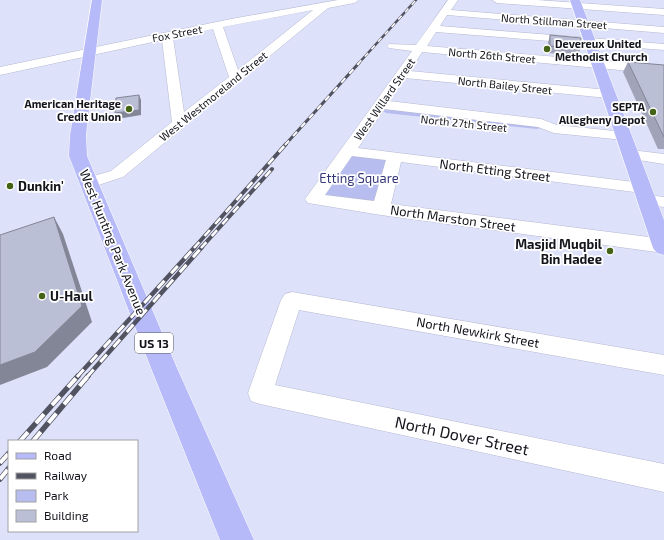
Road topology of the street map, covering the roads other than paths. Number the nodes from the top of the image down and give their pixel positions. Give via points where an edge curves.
1 (97, 0) edge
2 (354, 0) edge
3 (453, 0) edge
4 (502, 0) edge
5 (329, 2) edge
6 (576, 3) edge
7 (444, 12) junction
8 (664, 12) edge
9 (583, 24) junction
10 (217, 25) junction
11 (433, 28) junction
12 (664, 30) edge
13 (167, 35) junction
14 (590, 41) junction
15 (393, 46) dead end
16 (664, 47) edge
17 (419, 48) junction
18 (90, 51) junction
19 (598, 64) junction
20 (664, 70) edge
21 (0, 71) edge
22 (402, 74) junction
23 (235, 78) junction
24 (608, 94) junction
25 (377, 108) junction
26 (179, 123) junction
27 (624, 136) junction
28 (348, 151) junction
29 (631, 155) junction
30 (395, 157) junction
31 (664, 159) edge
32 (89, 183) junction
33 (651, 197) edge
34 (314, 199) joint
35 (381, 209) junction
36 (664, 247) edge
37 (664, 365) edge
38 (260, 393) joint
39 (664, 478) edge
40 (237, 540) edge

1 - 18 main road, West Hunting Park Avenue / US 13
2 - 5 street, Fox Street
3 - 7 street, West Willard Street
4 - 6 street
5 - 10 street, Fox Street
5 - 23 street, West Westmoreland Street
6 - 8 street
6 - 9 main road
7 - 9 street, North Stillman Street
7 - 11 street, West Willard Street
9 - 12 street, North Stillman Street
9 - 14 main road
10 - 13 street, Fox Street
10 - 23 street
11 - 14 street
11 - 17 street, West Willard Street
13 - 18 street, Fox Street
13 - 26 street
14 - 16 street
14 - 19 main road
15 - 17 street, North 26th Street
17 - 19 street, North 26th Street
17 - 22 street, West Willard Street
18 - 21 street, Fox Street
18 - 32 main road, West Hunting Park Avenue / US 13 via 77,147
19 - 20 street, North 26th Street
19 - 24 main road
22 - 24 street, North Bailey Street
22 - 25 street, West Willard Street
23 - 26 street, West Westmoreland Street
24 - 27 main road
25 - 27 street, North 27th Street via 535,131 554,128
25 - 28 street, West Willard Street
26 - 32 street, West Westmoreland Street via 117,174
27 - 29 main road
28 - 30 street, North Etting Street
28 - 34 street, West Willard Street
29 - 31 street
29 - 33 main road
30 - 33 street, North Etting Street
30 - 35 street
32 - 40 main road, West Hunting Park Avenue / US 13
33 - 36 main road
34 - 35 street, North Marston Street
35 - 36 street, North Marston Street
37 - 38 street, North Newkirk Street via 292,300
38 - 39 street, North Dover Street

